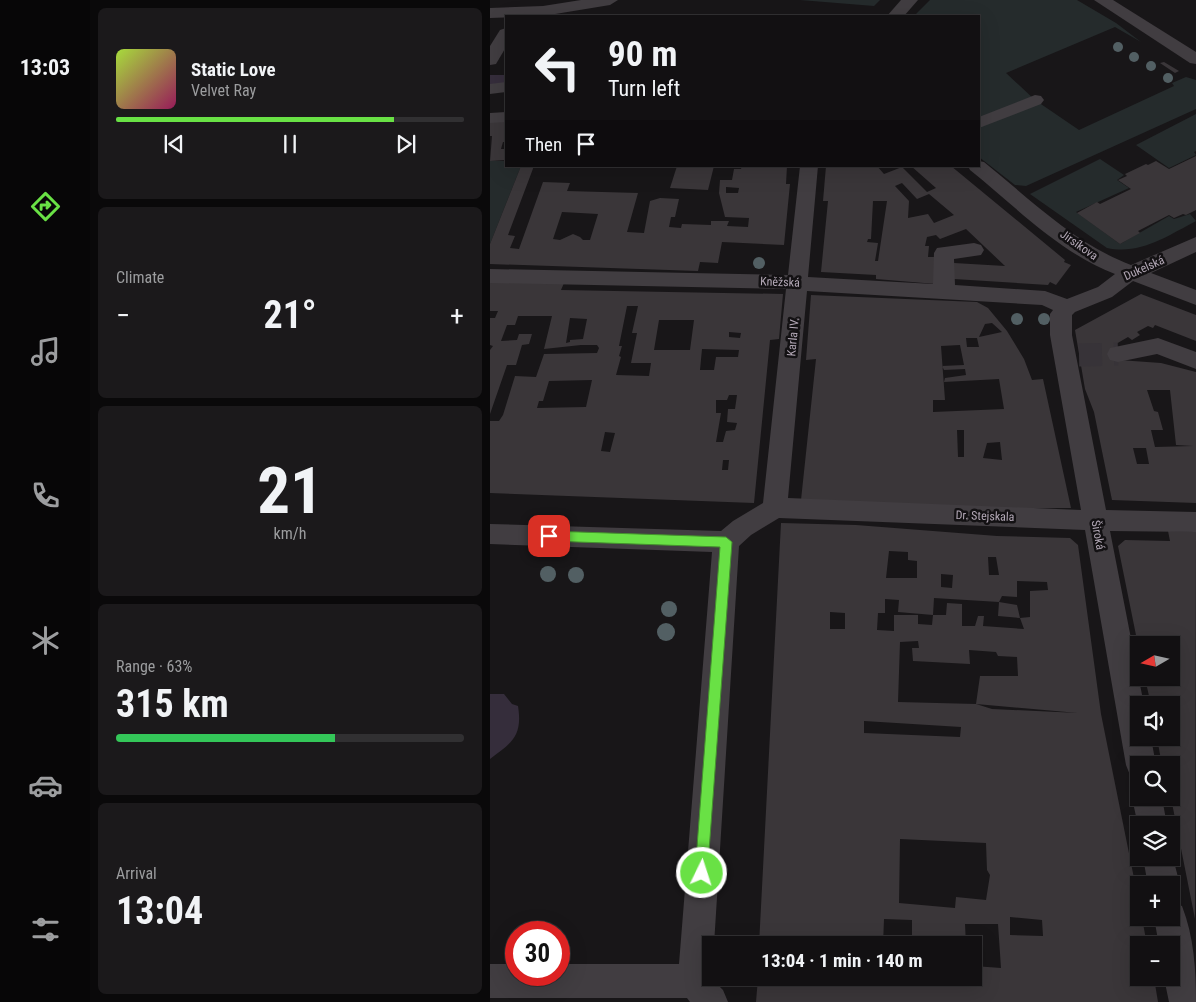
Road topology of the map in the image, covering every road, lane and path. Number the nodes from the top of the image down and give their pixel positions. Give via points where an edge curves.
1 (533, 0) edge
2 (610, 0) edge
3 (910, 0) edge
4 (1102, 0) edge
5 (517, 10) edge
6 (490, 13) edge
7 (896, 15) edge
8 (505, 35) edge
9 (1196, 59) edge
10 (490, 60) edge
11 (505, 87) edge
12 (490, 89) edge
13 (1035, 100) dead end
14 (490, 118) edge
15 (505, 118) edge
16 (980, 123) edge
17 (809, 167) edge
18 (978, 167) edge
19 (1196, 244) edge
20 (974, 250) dead end
21 (1132, 272) junction
22 (490, 276) edge
23 (798, 283) junction
24 (944, 291) junction
25 (1196, 298) edge
26 (1067, 307) junction
27 (1118, 354) tunnel mouth
28 (1196, 361) edge
29 (775, 508) junction
30 (1095, 521) junction
31 (1196, 522) edge
32 (490, 534) edge
33 (726, 542) junction
34 (1139, 756) edge
35 (1172, 926) edge
36 (490, 981) edge
37 (703, 992) edge
38 (1186, 1002) edge

1 - 5 street
2 - 5 street
3 - 7 street
4 - 9 street
5 - 6 street
8 - 10 street
11 - 12 street
13 - 16 street
14 - 15 street
17 - 23 street, Karla IV.
18 - 21 street, Jirsíkova via 1076,246 1103,262
19 - 21 street, Dukelská
20 - 24 street via 944,253
21 - 25 street, Jirsíkova
21 - 26 street, Dukelská via 1106,292
22 - 23 street, Kněžská
23 - 24 street, Kněžská
23 - 29 street, Karla IV.
24 - 26 street, Kněžská via 1045,298
26 - 30 street, Široká via 1061,314 1061,335 1072,356
27 - 28 street via 1158,346
29 - 30 street, Dr. Stejskala
29 - 33 street
30 - 31 street, Dr. Stejskala
30 - 34 street, Široká
32 - 33 street
33 - 37 street
35 - 38 street
36 - 37 street

